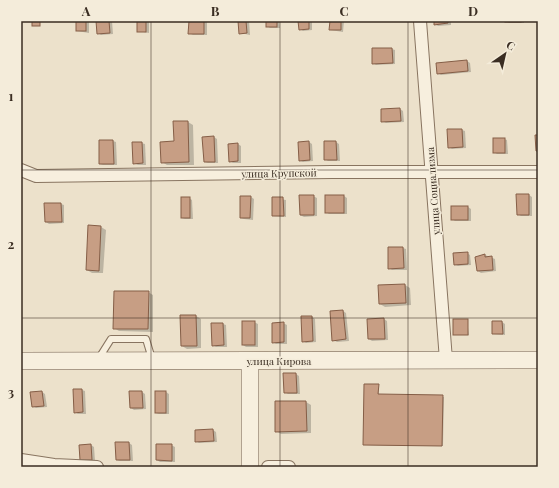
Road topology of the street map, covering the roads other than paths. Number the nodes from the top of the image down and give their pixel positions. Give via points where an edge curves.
1 (420, 21) edge
2 (21, 170) edge
3 (432, 172) junction
4 (538, 172) edge
5 (446, 360) junction
6 (538, 360) edge
7 (21, 361) edge
8 (250, 361) junction
9 (21, 460) edge
10 (97, 467) edge
11 (250, 467) edge
12 (268, 467) edge
13 (289, 467) edge

1 - 3 street, улица Социализма
2 - 3 street, улица Крупской via 36,176
3 - 4 street, улица Крупской
3 - 5 street, улица Социализма
5 - 6 main road, улица Кирова
5 - 8 main road, улица Кирова
7 - 8 main road, улица Кирова
8 - 11 main road
9 - 10 street
12 - 13 street

